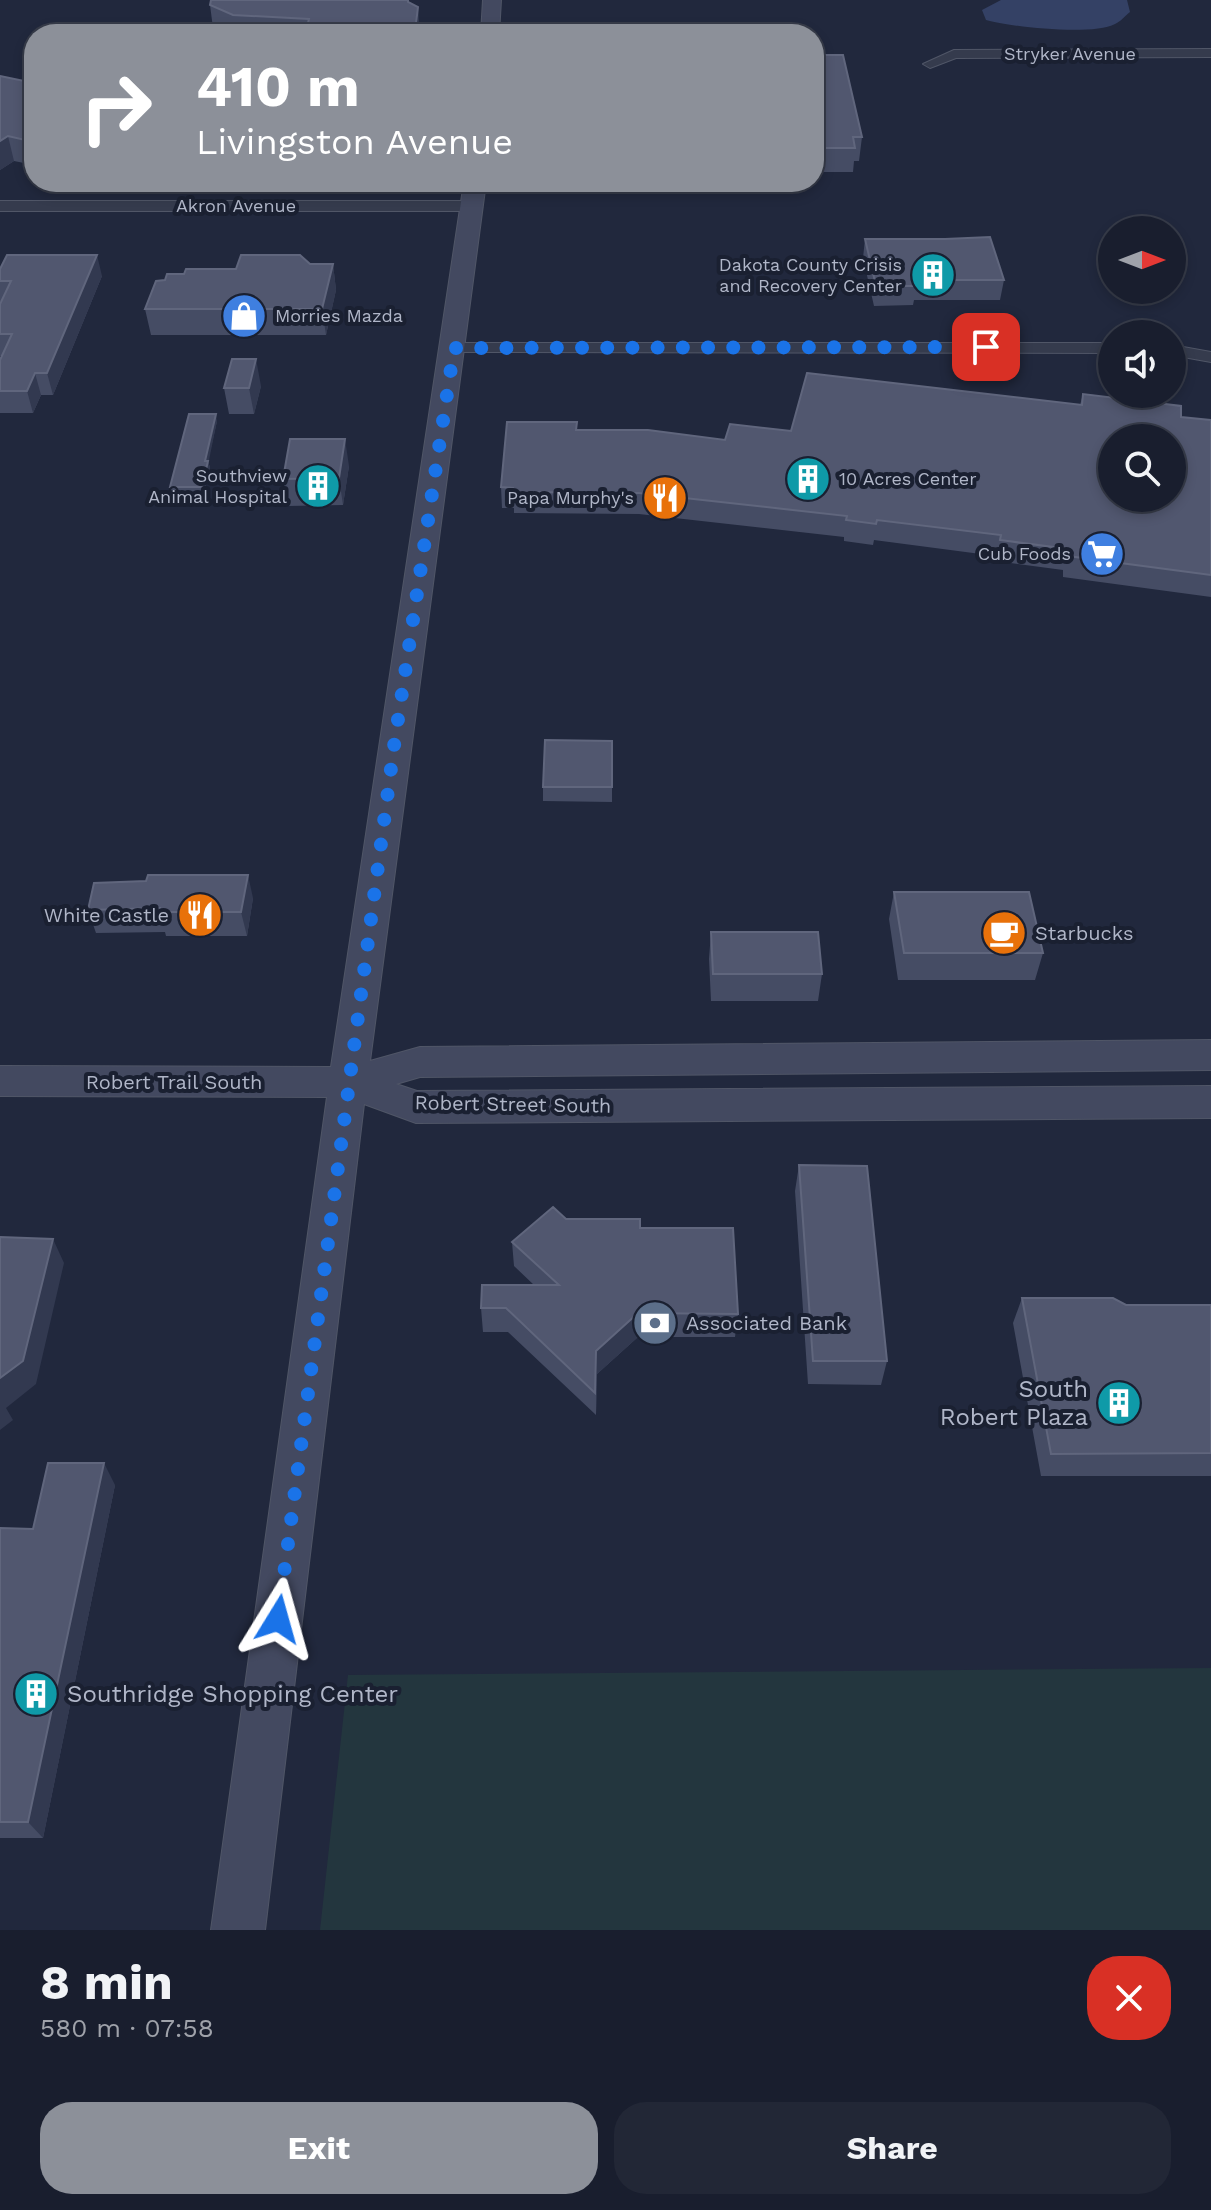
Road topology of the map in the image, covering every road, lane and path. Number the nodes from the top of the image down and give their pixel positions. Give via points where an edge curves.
1 (492, 0) edge
2 (491, 24) edge
3 (1211, 53) edge
4 (930, 64) dead end
5 (474, 192) edge
6 (0, 206) edge
7 (472, 206) junction
8 (454, 348) junction
9 (1098, 348) edge
10 (1186, 353) edge
11 (1211, 357) edge
12 (1211, 1055) edge
13 (0, 1081) edge
14 (348, 1082) junction
15 (1211, 1102) edge
16 (238, 1930) edge

1 - 2 main road
3 - 4 street, Stryker Avenue via 954,54
5 - 7 main road
6 - 7 street, Akron Avenue
7 - 8 main road
8 - 9 street
8 - 14 main road
10 - 11 street
12 - 14 main road, Robert Street South via 420,1062
13 - 14 main road, Robert Trail South
14 - 15 main road, Robert Street South via 416,1107
14 - 16 main road

